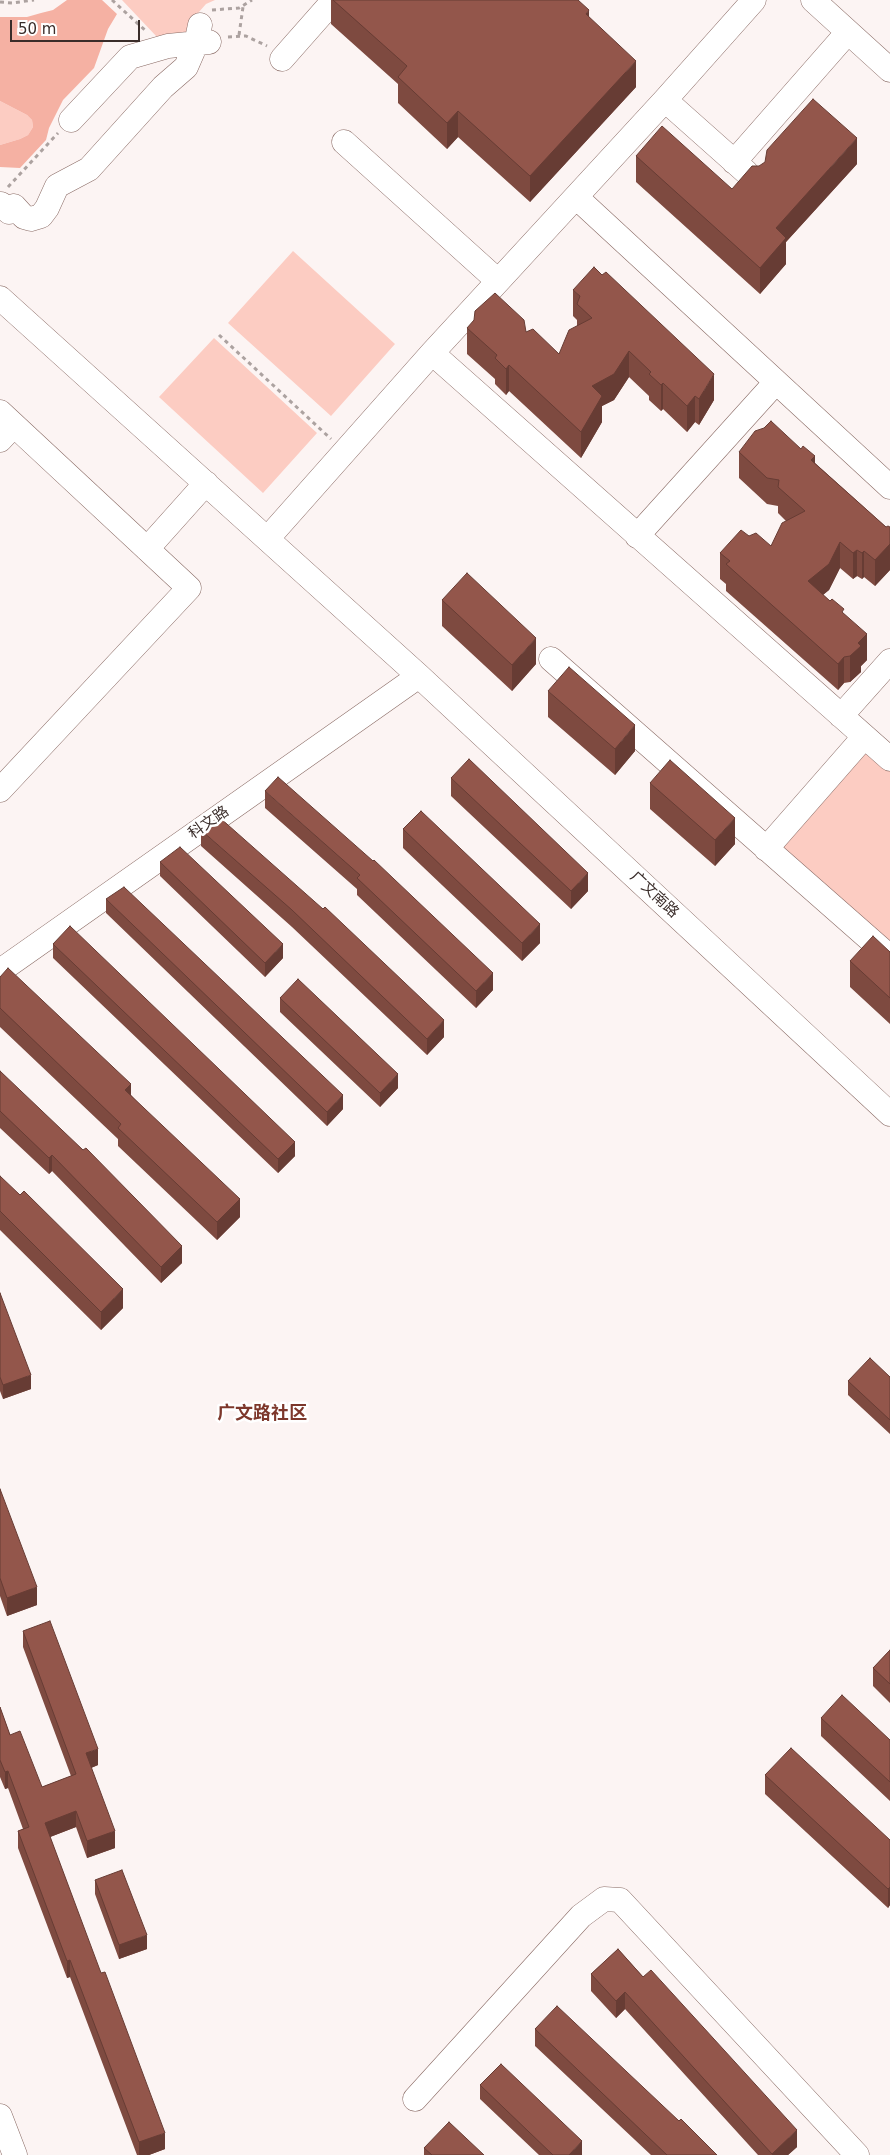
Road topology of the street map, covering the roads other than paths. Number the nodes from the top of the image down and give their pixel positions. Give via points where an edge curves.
1 (334, 0) edge
2 (754, 0) edge
3 (813, 0) edge
4 (848, 32) junction
5 (282, 59) road end
6 (890, 70) edge
7 (665, 100) junction
8 (71, 120) road end
9 (344, 142) dead end
10 (734, 162) junction
11 (754, 179) edge
12 (576, 197) junction
13 (1, 199) edge
14 (498, 281) junction
15 (0, 298) edge
16 (432, 354) junction
17 (776, 382) junction
18 (5, 426) edge
19 (206, 483) junction
20 (890, 487) edge
21 (637, 536) junction
22 (268, 538) junction
23 (147, 549) junction
24 (551, 659) dead end
25 (890, 661) edge
26 (419, 676) junction
27 (841, 716) junction
28 (864, 737) junction
29 (890, 759) edge
30 (0, 790) edge
31 (766, 848) junction
32 (890, 957) edge
33 (0, 971) edge
34 (890, 1114) edge
35 (415, 2099) dead end
36 (0, 2116) edge
37 (15, 2155) edge
38 (858, 2155) edge

1 - 5 street
2 - 7 street
3 - 4 street
4 - 6 street
4 - 10 street
7 - 10 street
7 - 12 street
8 - 13 street via 130,57 202,37 182,72 163,87 89,169 57,186 41,216 31,220 14,206 9,212
9 - 14 street
10 - 11 street
12 - 14 street
12 - 17 street
14 - 16 street
15 - 19 street, 广文南路
16 - 21 street
16 - 22 street
17 - 20 street
17 - 21 street
18 - 23 street
19 - 22 street, 广文南路
19 - 23 street
21 - 27 street
22 - 26 street, 广文南路
23 - 30 street via 189,588
24 - 31 street
25 - 27 street
26 - 33 street, 科文路
26 - 34 street, 广文南路
27 - 28 street
28 - 29 street
28 - 31 street
31 - 32 street
35 - 38 street via 581,1916 604,1899 620,1900
36 - 37 street

